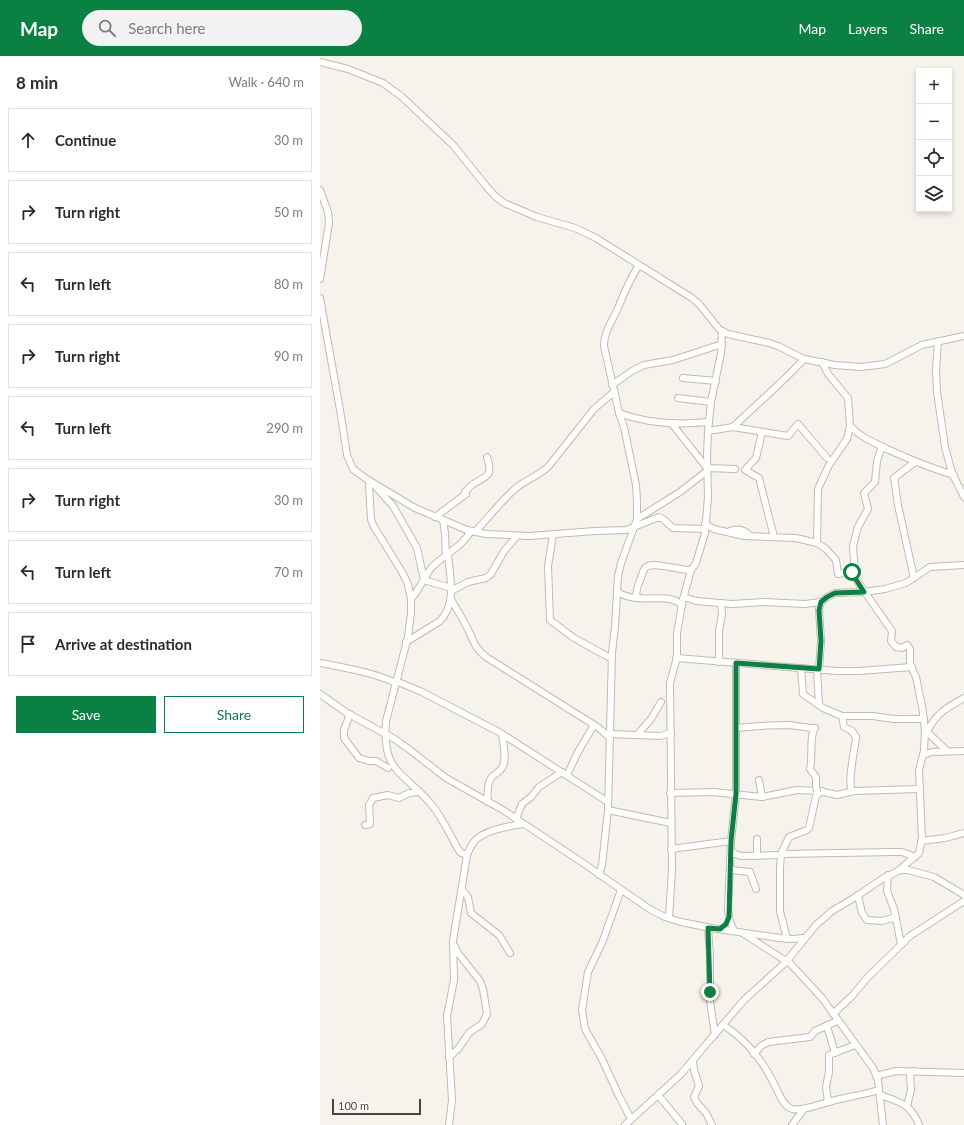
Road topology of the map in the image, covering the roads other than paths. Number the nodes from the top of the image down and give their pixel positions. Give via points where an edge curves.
1 (320, 62) edge
2 (320, 190) edge
3 (639, 265) junction
4 (320, 279) edge
5 (320, 298) edge
6 (722, 331) junction
7 (964, 336) edge
8 (938, 341) junction
9 (722, 344) junction
10 (804, 359) junction
11 (822, 362) junction
12 (683, 378) dead end
13 (716, 381) junction
14 (612, 385) junction
15 (614, 392) junction
16 (678, 398) dead end
17 (711, 402) junction
18 (619, 413) junction
19 (709, 422) junction
20 (672, 424) junction
21 (850, 426) junction
22 (733, 427) junction
23 (708, 431) junction
24 (762, 432) junction
25 (882, 446) junction
26 (487, 457) dead end
27 (828, 458) dead end
28 (915, 462) junction
29 (735, 469) dead end
30 (707, 470) junction
31 (954, 475) junction
32 (370, 481) junction
33 (964, 497) edge
34 (435, 517) junction
35 (637, 519) junction
36 (443, 520) junction
37 (705, 526) junction
38 (634, 527) junction
39 (473, 531) junction
40 (553, 535) junction
41 (517, 536) junction
42 (774, 537) junction
43 (817, 543) junction
44 (447, 556) junction
45 (964, 565) edge
46 (691, 570) junction
47 (855, 578) junction
48 (914, 578) junction
49 (424, 580) junction
50 (451, 589) junction
51 (617, 592) junction
52 (864, 592) junction
53 (684, 597) junction
54 (636, 598) junction
55 (411, 599) junction
56 (451, 599) junction
57 (821, 602) junction
58 (721, 603) junction
59 (682, 605) junction
60 (406, 642) junction
61 (676, 658) junction
62 (612, 659) junction
63 (719, 662) junction
64 (320, 663) edge
65 (736, 663) junction
66 (912, 667) junction
67 (801, 668) junction
68 (818, 669) junction
69 (396, 682) junction
70 (320, 694) edge
71 (964, 698) edge
72 (661, 702) dead end
73 (819, 705) junction
74 (350, 714) junction
75 (842, 716) junction
76 (924, 719) junction
77 (594, 725) junction
78 (736, 728) junction
79 (926, 731) junction
80 (670, 733) junction
81 (385, 734) junction
82 (502, 734) junction
83 (637, 735) junction
84 (610, 736) junction
85 (947, 751) junction
86 (964, 751) edge
87 (923, 755) junction
88 (388, 768) dead end
89 (565, 773) junction
90 (759, 780) dead end
91 (919, 788) junction
92 (850, 789) junction
93 (818, 790) junction
94 (418, 792) junction
95 (670, 793) junction
96 (736, 794) junction
97 (762, 797) junction
98 (488, 802) junction
99 (608, 802) junction
100 (608, 810) junction
101 (516, 819) junction
102 (671, 823) junction
103 (523, 824) junction
104 (365, 825) dead end
105 (964, 833) edge
106 (757, 839) dead end
107 (731, 841) junction
108 (921, 841) junction
109 (671, 849) junction
110 (731, 851) junction
111 (467, 855) junction
112 (781, 855) junction
113 (757, 856) junction
114 (915, 857) junction
115 (731, 870) junction
116 (898, 871) junction
117 (599, 875) junction
118 (888, 875) junction
119 (756, 889) dead end
120 (462, 890) junction
121 (621, 890) junction
122 (858, 895) junction
123 (964, 895) edge
124 (964, 901) edge
125 (729, 917) junction
126 (896, 917) junction
127 (669, 918) junction
128 (708, 928) junction
129 (720, 929) junction
130 (734, 931) junction
131 (741, 933) junction
132 (804, 938) junction
133 (788, 939) junction
134 (453, 944) junction
135 (901, 944) junction
136 (510, 953) dead end
137 (787, 961) junction
138 (832, 1014) junction
139 (837, 1020) junction
140 (723, 1025) junction
141 (827, 1026) junction
142 (715, 1035) junction
143 (855, 1045) junction
144 (835, 1053) junction
145 (754, 1054) junction
146 (449, 1057) junction
147 (693, 1061) junction
148 (913, 1071) junction
149 (964, 1073) edge
150 (876, 1076) junction
151 (880, 1093) junction
152 (658, 1095) junction
153 (828, 1102) junction
154 (907, 1106) junction
155 (804, 1109) junction
156 (632, 1121) edge
157 (682, 1124) edge
158 (449, 1125) edge
159 (625, 1125) edge
160 (712, 1125) edge
161 (792, 1125) edge
162 (882, 1125) edge
163 (919, 1125) edge

1 - 3 street via 348,69 383,83 400,96 453,145 486,186 504,203 587,233
2 - 4 street via 329,223
3 - 6 street via 692,298
3 - 14 street via 604,336
5 - 32 street via 347,455 353,469
6 - 9 street
6 - 10 street via 736,337 778,346
7 - 8 street
8 - 11 street via 922,345 892,362 875,366 861,367
8 - 31 street via 937,392 945,447
9 - 13 street
9 - 14 street via 673,360 644,366
10 - 11 street
10 - 22 street
11 - 21 street via 828,374 848,398
12 - 13 street
13 - 17 street
14 - 15 street
15 - 18 street
15 - 39 street via 594,409 548,467 524,482
16 - 17 street
17 - 19 street
18 - 20 street via 638,419
18 - 35 street via 636,485
19 - 20 street
19 - 23 street
20 - 30 street
21 - 25 street via 862,437
21 - 43 street via 847,439 829,465 818,489
22 - 23 street
22 - 24 street
23 - 30 street
24 - 27 street via 788,436 798,424
24 - 42 street via 756,458 745,470 759,478
25 - 28 street
25 - 47 street via 877,461 875,482 864,493 868,508 853,546
26 - 34 street via 487,476 471,485 466,494
28 - 31 street
28 - 48 street via 894,478
29 - 30 street
30 - 35 street via 680,492
30 - 37 street
31 - 33 street
32 - 34 street
32 - 49 street via 393,506 417,548
32 - 55 street via 371,519 376,532 402,572
34 - 36 street
35 - 38 street
36 - 39 street
36 - 44 street
37 - 38 street via 673,528 664,518 659,517
37 - 42 street via 729,532 746,531 750,536
37 - 46 street via 699,554
38 - 40 street via 626,530 595,530
38 - 51 street via 621,563
39 - 41 street
39 - 44 street
40 - 41 street
40 - 62 street via 548,566 550,620 574,638
41 - 50 street via 504,551 491,574
42 - 43 street via 796,538
43 - 47 street via 836,560 838,574 852,572
44 - 49 street via 433,567
44 - 50 street
45 - 48 street via 930,567
46 - 53 street
46 - 54 street via 656,565 647,567 638,584
47 - 52 street
48 - 52 street via 892,587
49 - 50 street
49 - 55 street
50 - 56 street
51 - 54 street
51 - 62 street
52 - 57 street via 835,593
52 - 66 street via 892,631 891,641 896,647 902,648 907,645 910,649
53 - 58 street via 696,601
53 - 59 street
54 - 59 street via 671,598
55 - 60 street
56 - 60 street via 445,616 440,621
56 - 77 street via 478,650
57 - 58 street
57 - 68 street
58 - 63 street
59 - 61 street
60 - 69 street
61 - 63 street
61 - 80 street via 670,683
62 - 84 street
63 - 65 street
64 - 69 street
65 - 67 street
65 - 78 street
66 - 68 street via 859,671
66 - 76 street
67 - 68 street
67 - 73 street via 803,694
68 - 73 street
69 - 81 street
69 - 82 street via 435,698
70 - 74 street
71 - 79 street via 940,713
72 - 83 street
73 - 75 street
74 - 81 street
74 - 88 street via 344,738 360,758
75 - 76 street
75 - 92 street via 844,727 852,731 856,737
76 - 79 street
77 - 84 street
77 - 89 street
78 - 93 street via 815,728 812,732 810,769 816,777
78 - 96 street
79 - 85 street
79 - 87 street
80 - 83 street via 660,736
80 - 95 street
81 - 94 street via 386,751 392,766
81 - 98 street via 446,778
82 - 89 street
82 - 98 street via 504,762 501,770 491,778 486,792
83 - 84 street
84 - 99 street
85 - 86 street
85 - 87 street
87 - 91 street via 919,770
89 - 99 street
89 - 101 street via 539,787 522,804
90 - 97 street
91 - 92 street
91 - 108 street
92 - 93 street via 837,795
93 - 97 street via 790,791
93 - 112 street via 809,828 789,837
94 - 104 street via 399,798 388,795 373,798 369,805 370,824
94 - 111 street via 444,821 461,853
95 - 96 street
95 - 102 street
96 - 97 street
96 - 107 street
98 - 101 street
99 - 100 street
100 - 102 street
100 - 117 street
101 - 103 street
102 - 109 street
103 - 111 street via 499,828 480,837 473,842
103 - 117 street
105 - 108 street
106 - 113 street
107 - 109 street
107 - 110 street
108 - 114 street via 921,849
109 - 127 street
110 - 113 street via 741,856
110 - 115 street
111 - 120 street
112 - 113 street
112 - 114 street via 902,852
112 - 133 street via 780,904
114 - 116 street
115 - 119 street via 750,872
115 - 125 street
116 - 118 street
116 - 123 street via 908,870 934,877
117 - 121 street
118 - 122 street
118 - 126 street via 888,891
120 - 134 street
120 - 136 street via 468,896 472,913 499,935
121 - 127 street via 651,910
121 - 156 street via 602,943 588,972 582,1010 585,1029
122 - 126 street via 862,913 867,920 882,921
122 - 132 street via 824,917
124 - 135 street
125 - 129 street
125 - 130 street
126 - 135 street
127 - 128 street
128 - 129 street
128 - 142 street via 710,1001
129 - 130 street
130 - 131 street
131 - 133 street
131 - 137 street
132 - 133 street
132 - 137 street
134 - 146 street via 454,980 447,1016
134 - 146 street via 480,981 487,1014 482,1024 469,1032
135 - 138 street
137 - 138 street via 822,998
137 - 140 street via 744,1000
138 - 139 street
139 - 141 street
139 - 143 street
140 - 142 street
140 - 145 street via 737,1034
141 - 144 street
141 - 145 street via 810,1036 768,1042
142 - 147 street
143 - 144 street
143 - 150 street
144 - 153 street via 828,1056
145 - 155 street via 786,1106
146 - 158 street via 452,1100
147 - 152 street
147 - 160 street via 699,1086 694,1097
148 - 149 street
148 - 150 street via 896,1071
148 - 154 street via 910,1075 911,1090
150 - 151 street
151 - 153 street
151 - 154 street
151 - 162 street
152 - 156 street
152 - 157 street
153 - 155 street
154 - 163 street via 914,1113
155 - 161 street
156 - 159 street

